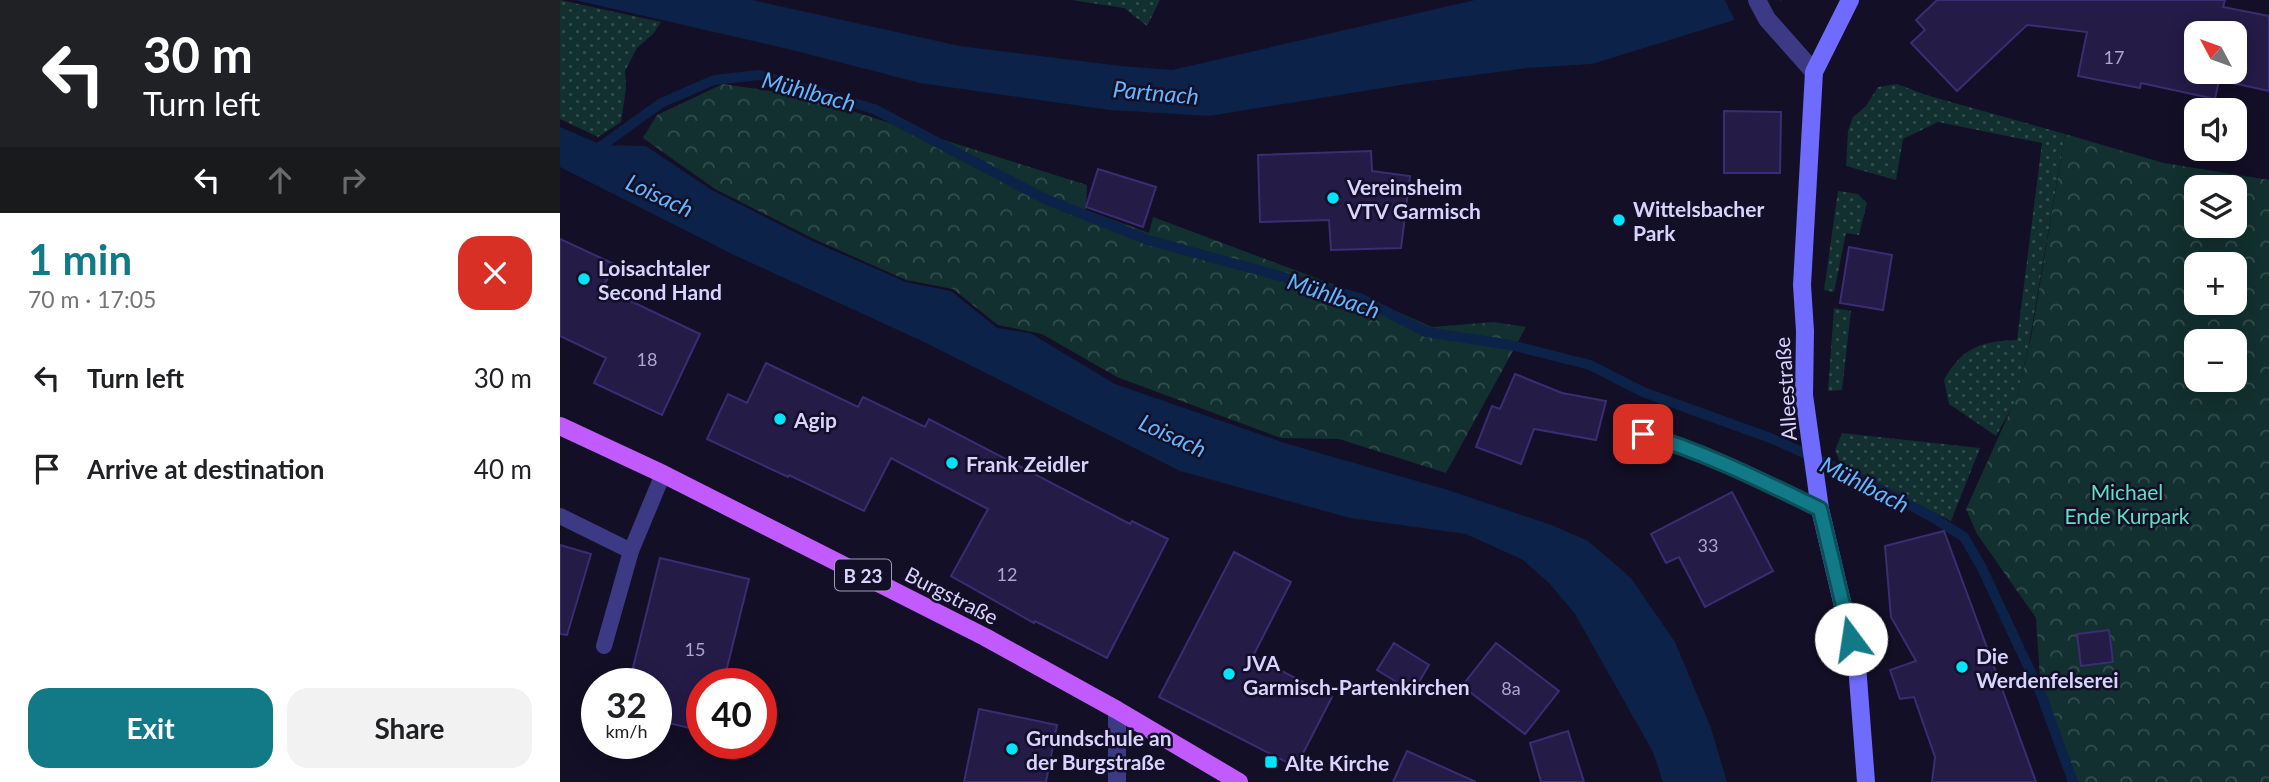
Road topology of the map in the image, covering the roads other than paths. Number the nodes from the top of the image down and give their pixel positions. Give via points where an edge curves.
1 (1757, 0) edge
2 (1850, 0) edge
3 (1814, 72) junction
4 (560, 426) edge
5 (1643, 434) dead end
6 (663, 474) junction
7 (1820, 509) junction
8 (560, 516) edge
9 (631, 551) junction
10 (604, 646) dead end
11 (1117, 710) junction
12 (1117, 782) edge
13 (1239, 782) edge
14 (1866, 782) edge

1 - 3 street via 1766,19
2 - 3 street
3 - 7 street, Alleestraße via 1802,285 1804,395
4 - 6 main road, Burgstraße / B 23
5 - 7 lane via 1731,466
6 - 9 lane
6 - 11 main road, Burgstraße / B 23 via 985,637
7 - 14 street, Alleestraße via 1857,665
8 - 9 lane
9 - 10 lane
11 - 12 street
11 - 13 main road, Burgstraße / B 23

